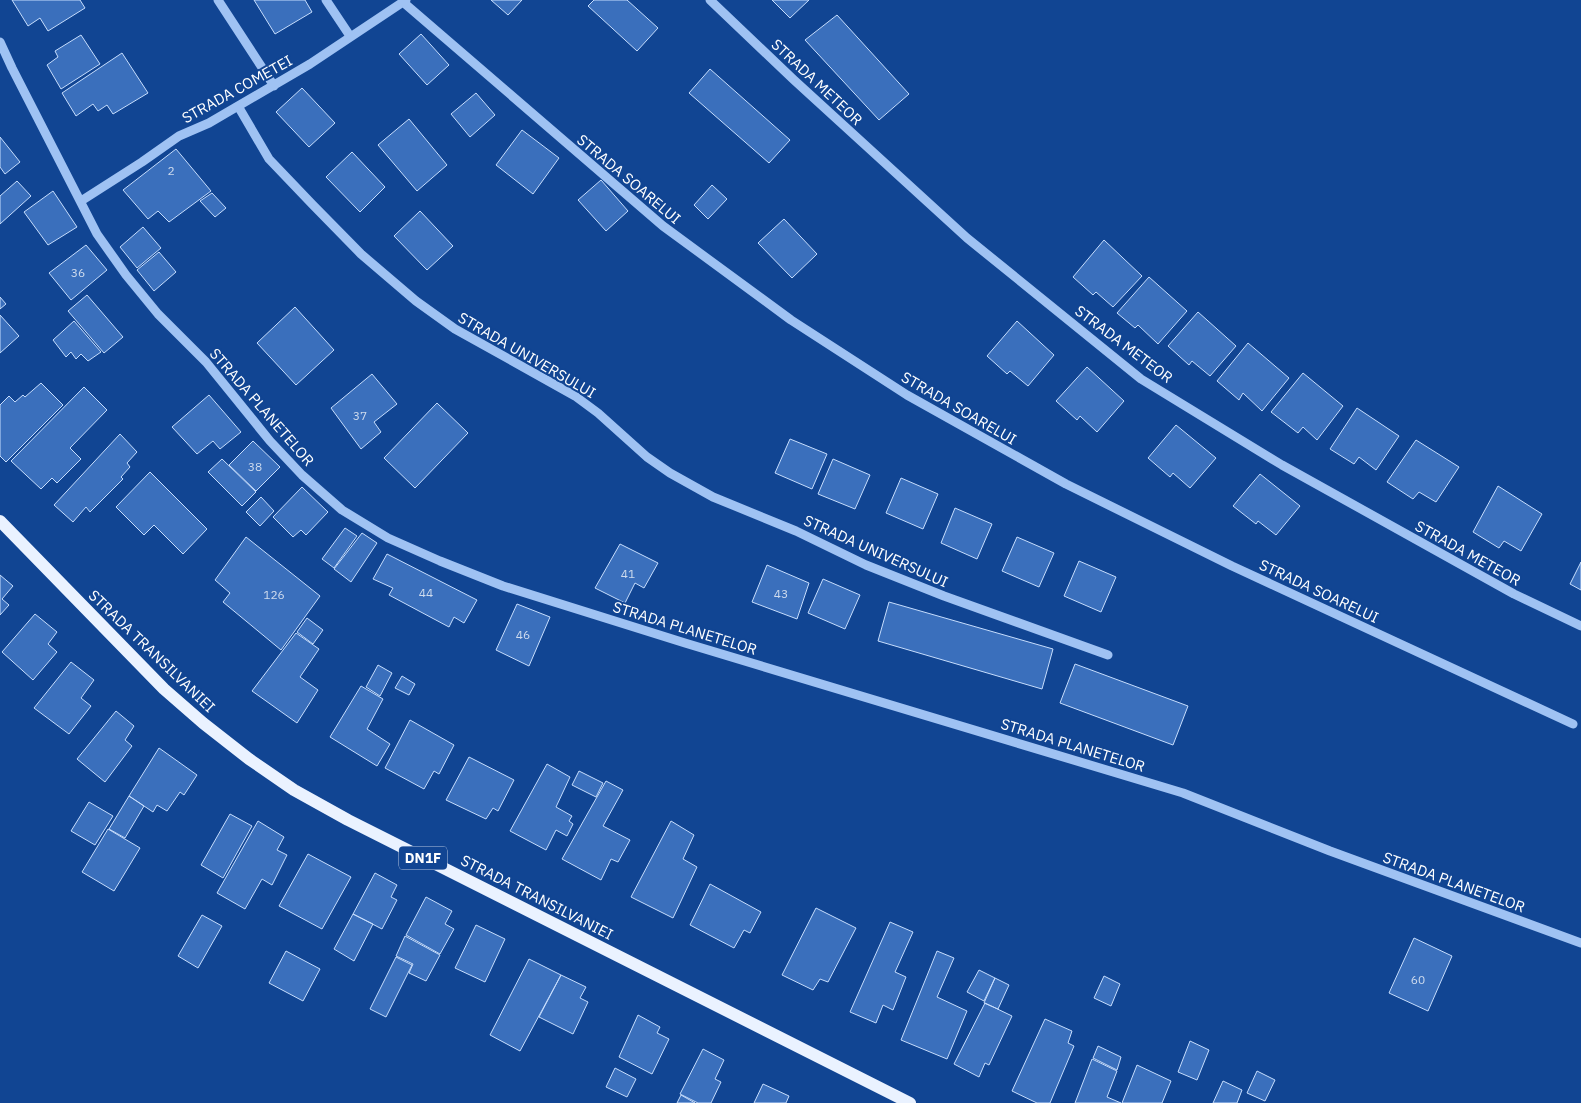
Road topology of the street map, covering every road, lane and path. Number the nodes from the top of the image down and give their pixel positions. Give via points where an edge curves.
1 (218, 0) edge
2 (326, 0) edge
3 (710, 0) edge
4 (405, 1) edge
5 (350, 36) junction
6 (0, 42) edge
7 (274, 86) junction
8 (238, 106) junction
9 (81, 201) junction
10 (0, 521) edge
11 (1581, 626) edge
12 (1108, 656) dead end
13 (1574, 724) dead end
14 (1581, 943) edge
15 (910, 1103) edge

1 - 7 street
2 - 5 street
3 - 11 street, STRADA METEOR via 967,238 1142,379 1282,465 1514,594
4 - 5 street, STRADA COMETEI
4 - 13 street, STRADA SOARELUI via 663,226 791,320 907,395 1066,484 1223,562
5 - 7 street, STRADA COMETEI
6 - 9 street, STRADA PLANETELOR
7 - 8 street, STRADA COMETEI
8 - 9 street, STRADA COMETEI via 179,136
8 - 12 street, STRADA UNIVERSULUI via 275,165 361,254 416,301 455,329 575,396 670,473 714,497 866,565
9 - 14 street, STRADA PLANETELOR via 97,234 126,275 158,314 206,362 270,442 342,510 388,538 503,586 1183,793
10 - 15 main road, STRADA TRANSILVANIEI / DN1F via 164,689 249,759 294,790

